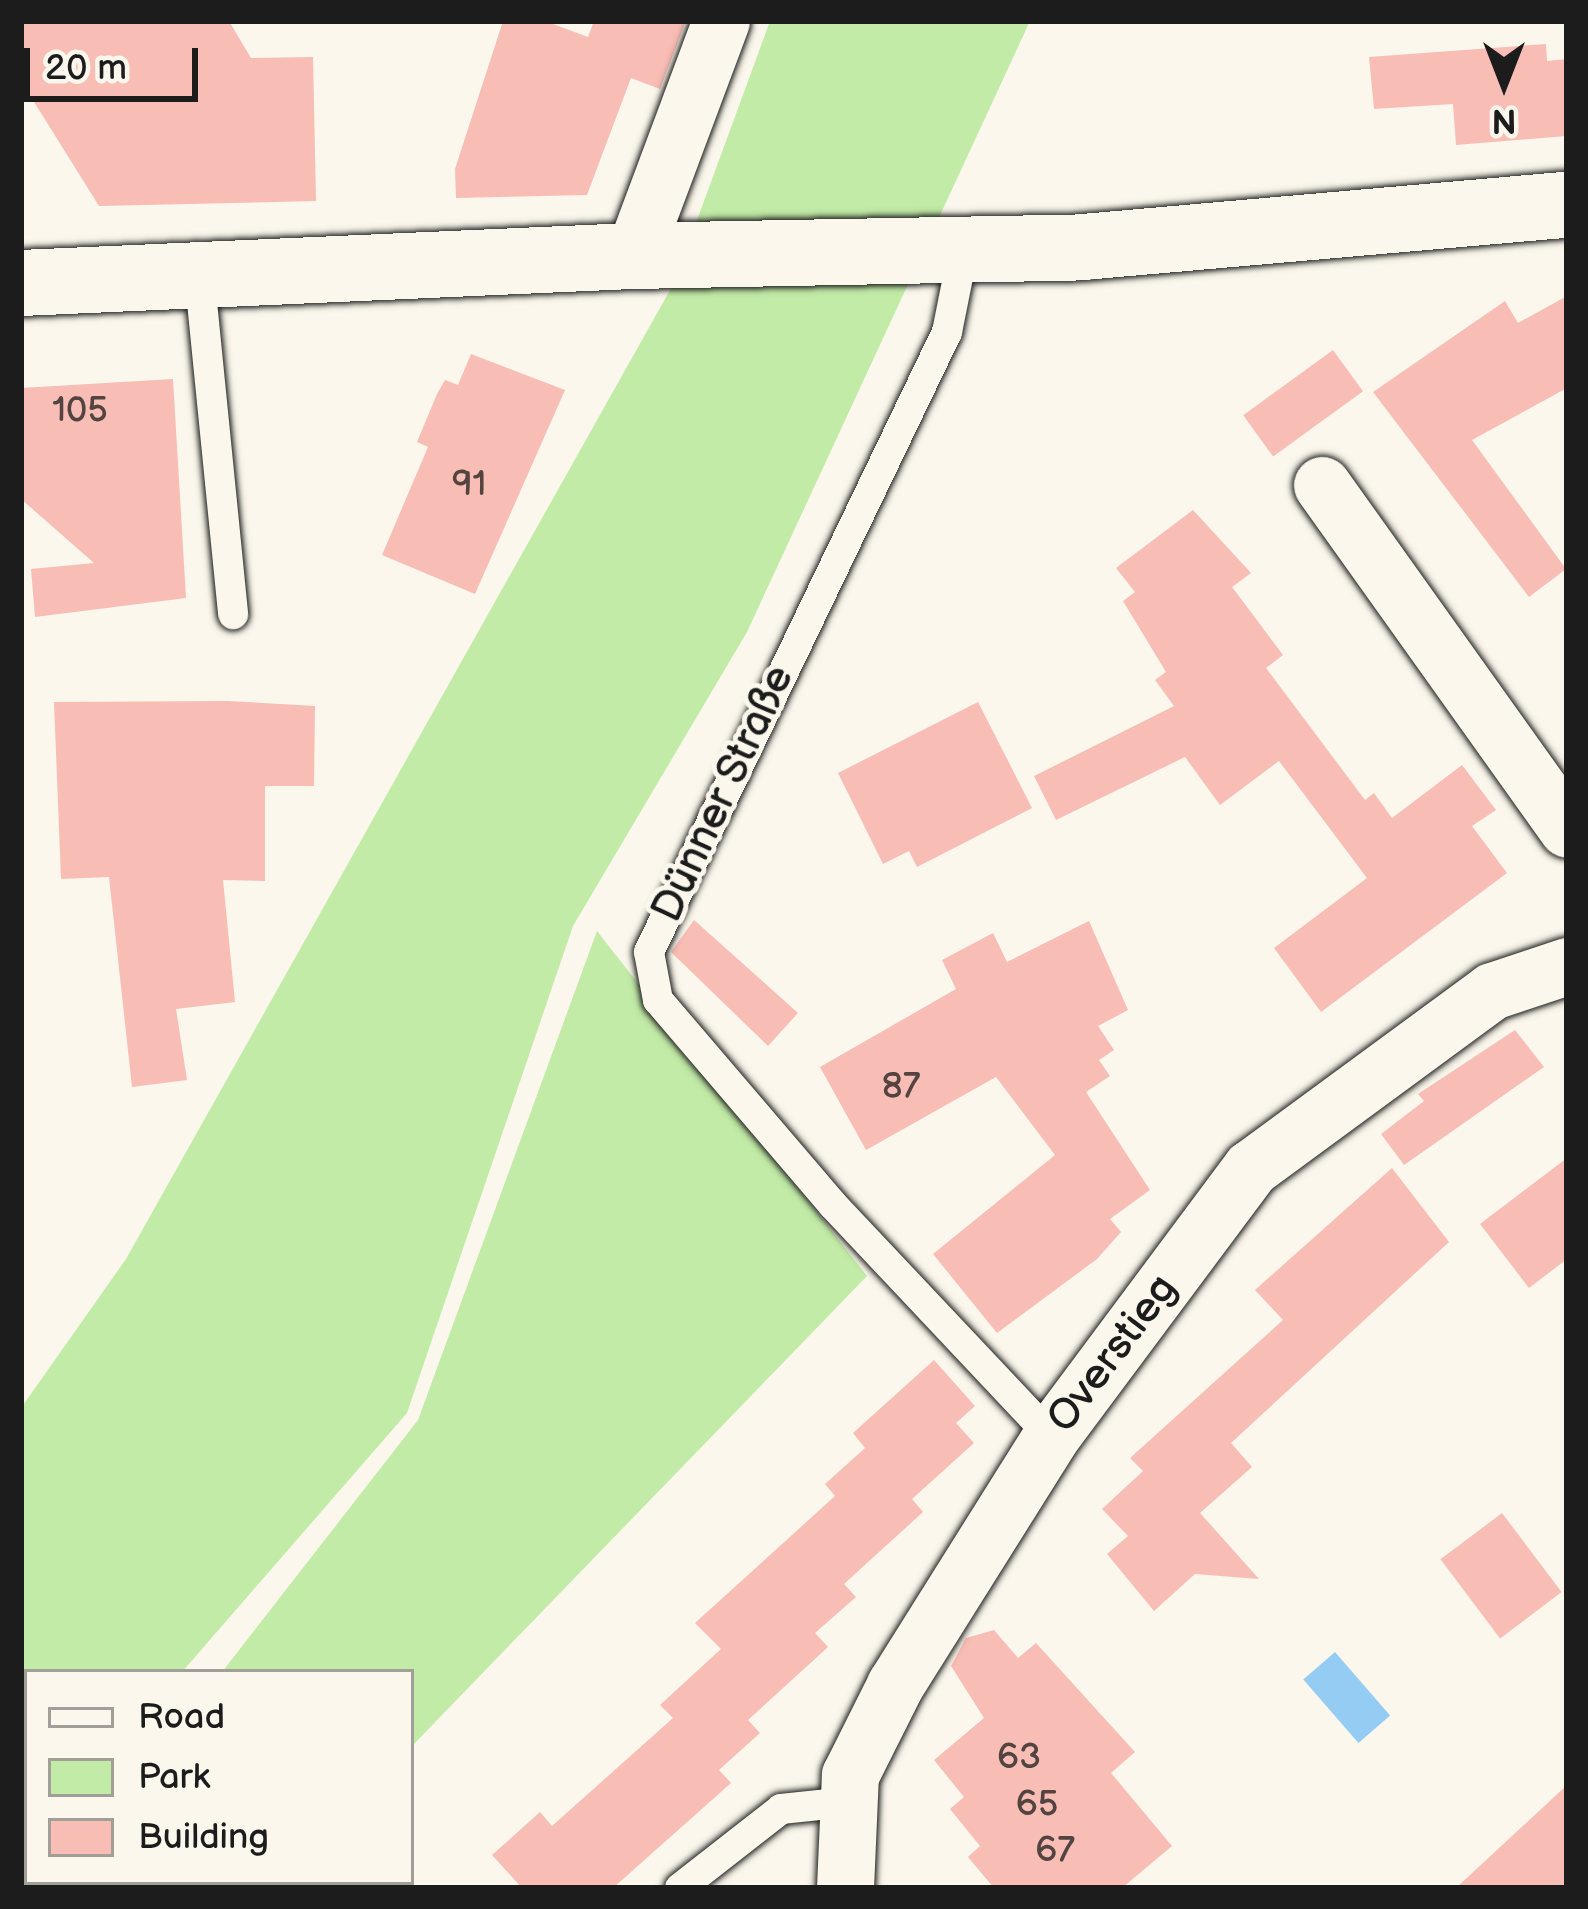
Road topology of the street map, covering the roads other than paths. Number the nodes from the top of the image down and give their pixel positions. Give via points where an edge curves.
1 (721, 21) edge
2 (1567, 205) edge
3 (963, 252) junction
4 (633, 256) junction
5 (25, 271) edge
6 (199, 272) junction
7 (1322, 485) dead end
8 (233, 614) dead end
9 (1567, 829) edge
10 (1567, 966) edge
11 (1051, 1436) junction
12 (848, 1802) junction
13 (680, 1888) edge
14 (845, 1888) edge

1 - 4 street
2 - 3 street
3 - 4 street
3 - 11 lane, Dünner Straße via 946,332 650,952 658,1000 833,1205
4 - 6 street
5 - 6 street
6 - 8 lane
7 - 9 street
10 - 11 street, Overstieg via 1492,992 1251,1168
11 - 12 street, Overstieg via 895,1685 850,1775
12 - 13 lane via 781,1809
12 - 14 street, Overstieg

